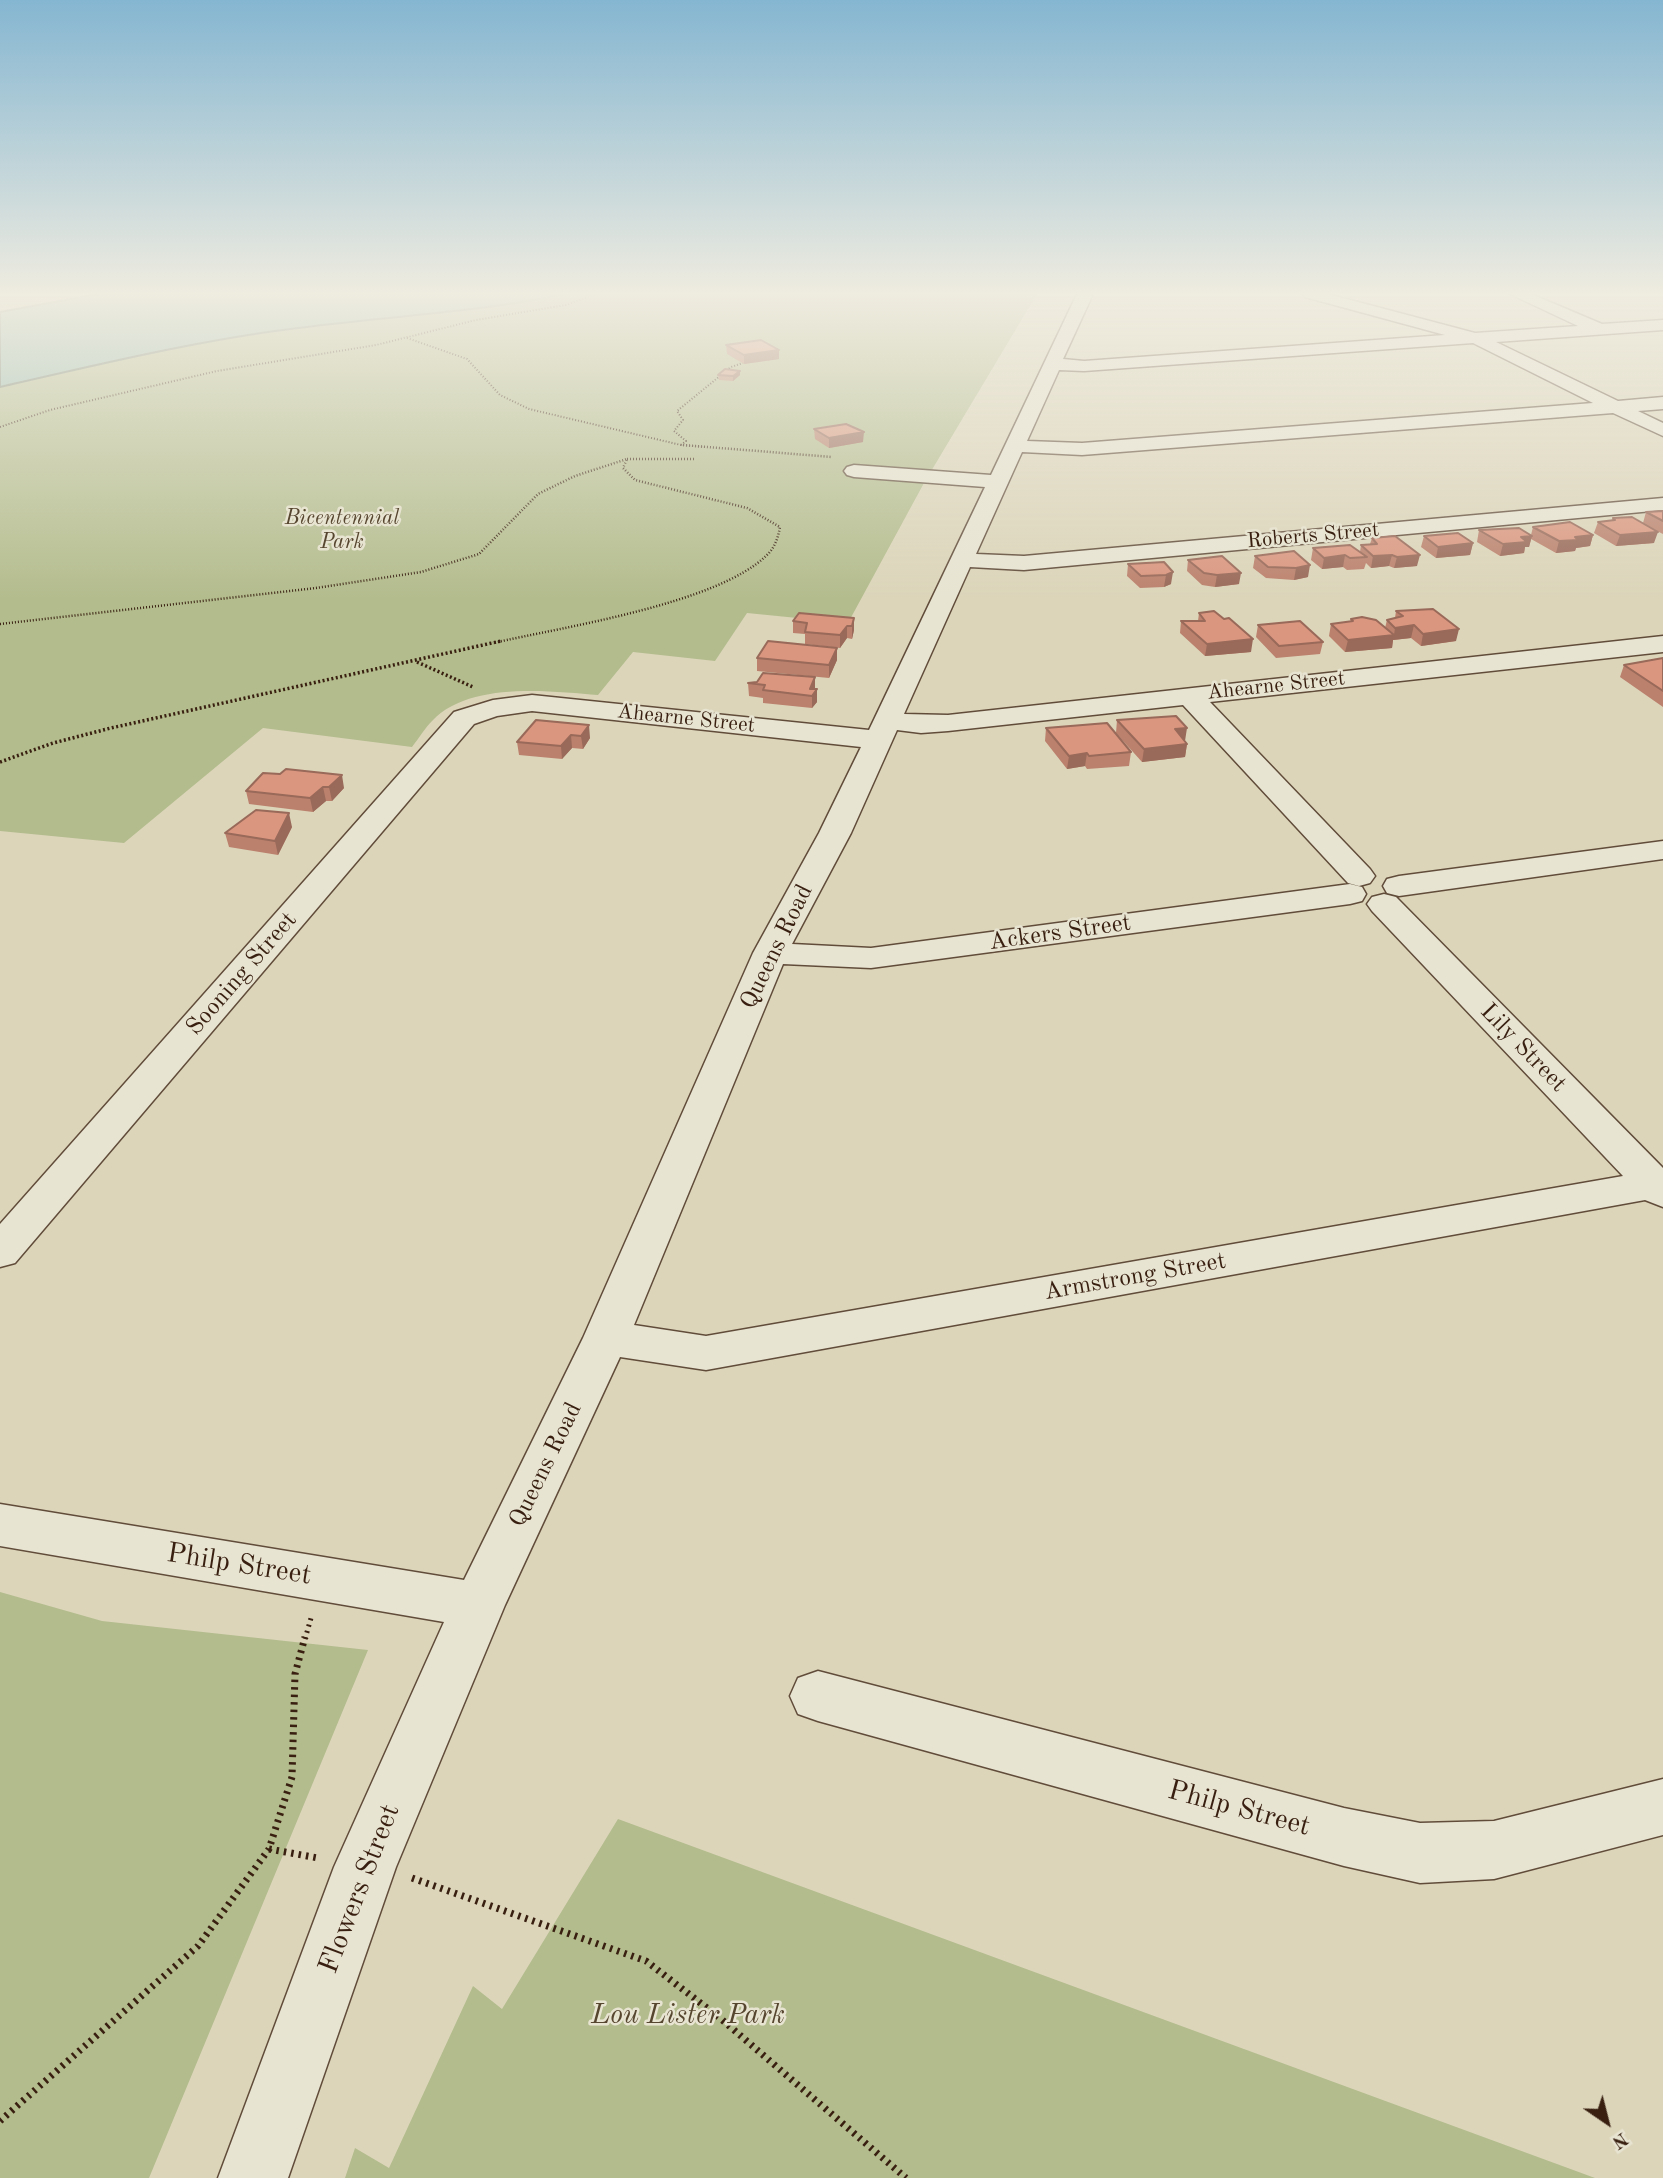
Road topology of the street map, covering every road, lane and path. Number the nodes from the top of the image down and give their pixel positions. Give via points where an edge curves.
1 (113, 396) edge
2 (500, 396) edge
3 (696, 396) edge
4 (1038, 396) edge
5 (1593, 396) edge
6 (1663, 403) edge
7 (1616, 407) junction
8 (0, 427) edge
9 (1663, 430) edge
10 (681, 445) junction
11 (1016, 446) junction
12 (702, 448) junction
13 (627, 459) junction
14 (848, 465) joint
15 (1000, 482) junction
16 (1663, 504) edge
17 (963, 560) junction
18 (0, 624) edge
19 (1663, 644) edge
20 (416, 661) junction
21 (1189, 696) junction
22 (498, 708) junction
23 (884, 730) junction
24 (0, 762) edge
25 (1663, 850) edge
26 (1373, 890) junction
27 (770, 953) junction
28 (1660, 1187) edge
29 (0, 1252) edge
30 (606, 1338) junction
31 (0, 1525) edge
32 (327, 1579) junction
33 (478, 1605) junction
34 (818, 1696) dead end
35 (1663, 1807) edge
36 (269, 1849) junction
37 (365, 1867) junction
38 (0, 2121) edge
39 (253, 2178) edge
40 (906, 2178) edge

1 - 8 path
2 - 10 path via 528,409
3 - 10 path via 677,411 683,421 674,431 686,441
4 - 11 street, Queens Road
5 - 7 street
6 - 7 street
7 - 9 street
7 - 11 street via 1082,449
10 - 12 path
11 - 15 street, Queens Road
12 - 13 path via 694,459
12 - 14 path
13 - 18 path via 538,494 479,554 421,572
13 - 20 path via 623,468 635,480 744,507 780,527 781,537 745,570 665,603
14 - 15 street
15 - 17 street, Queens Road
16 - 17 street, Roberts Street via 1024,563
17 - 23 street, Queens Road
19 - 21 street, Ahearne Street
20 - 22 path via 488,694
20 - 24 path via 111,728
21 - 23 street, Ahearne Street
21 - 26 street, Lily Street
22 - 23 street, Ahearne Street via 532,703
22 - 29 street, Sooning Street via 464,718
23 - 27 street, Queens Road
25 - 26 street, Ackers Street
26 - 27 street, Ackers Street via 871,958
26 - 28 street, Lily Street
27 - 30 street, Queens Road
28 - 30 street, Armstrong Street via 706,1353
30 - 33 street, Queens Road
31 - 32 street, Philp Street
32 - 33 street, Philp Street
32 - 36 path via 295,1674 292,1777
33 - 37 street, Flowers Street
34 - 35 street, Philp Street via 1344,1838 1420,1853 1494,1850
36 - 37 path
36 - 38 path via 198,1945
37 - 39 street, Flowers Street
37 - 40 path via 439,1885 646,1961 720,2018

